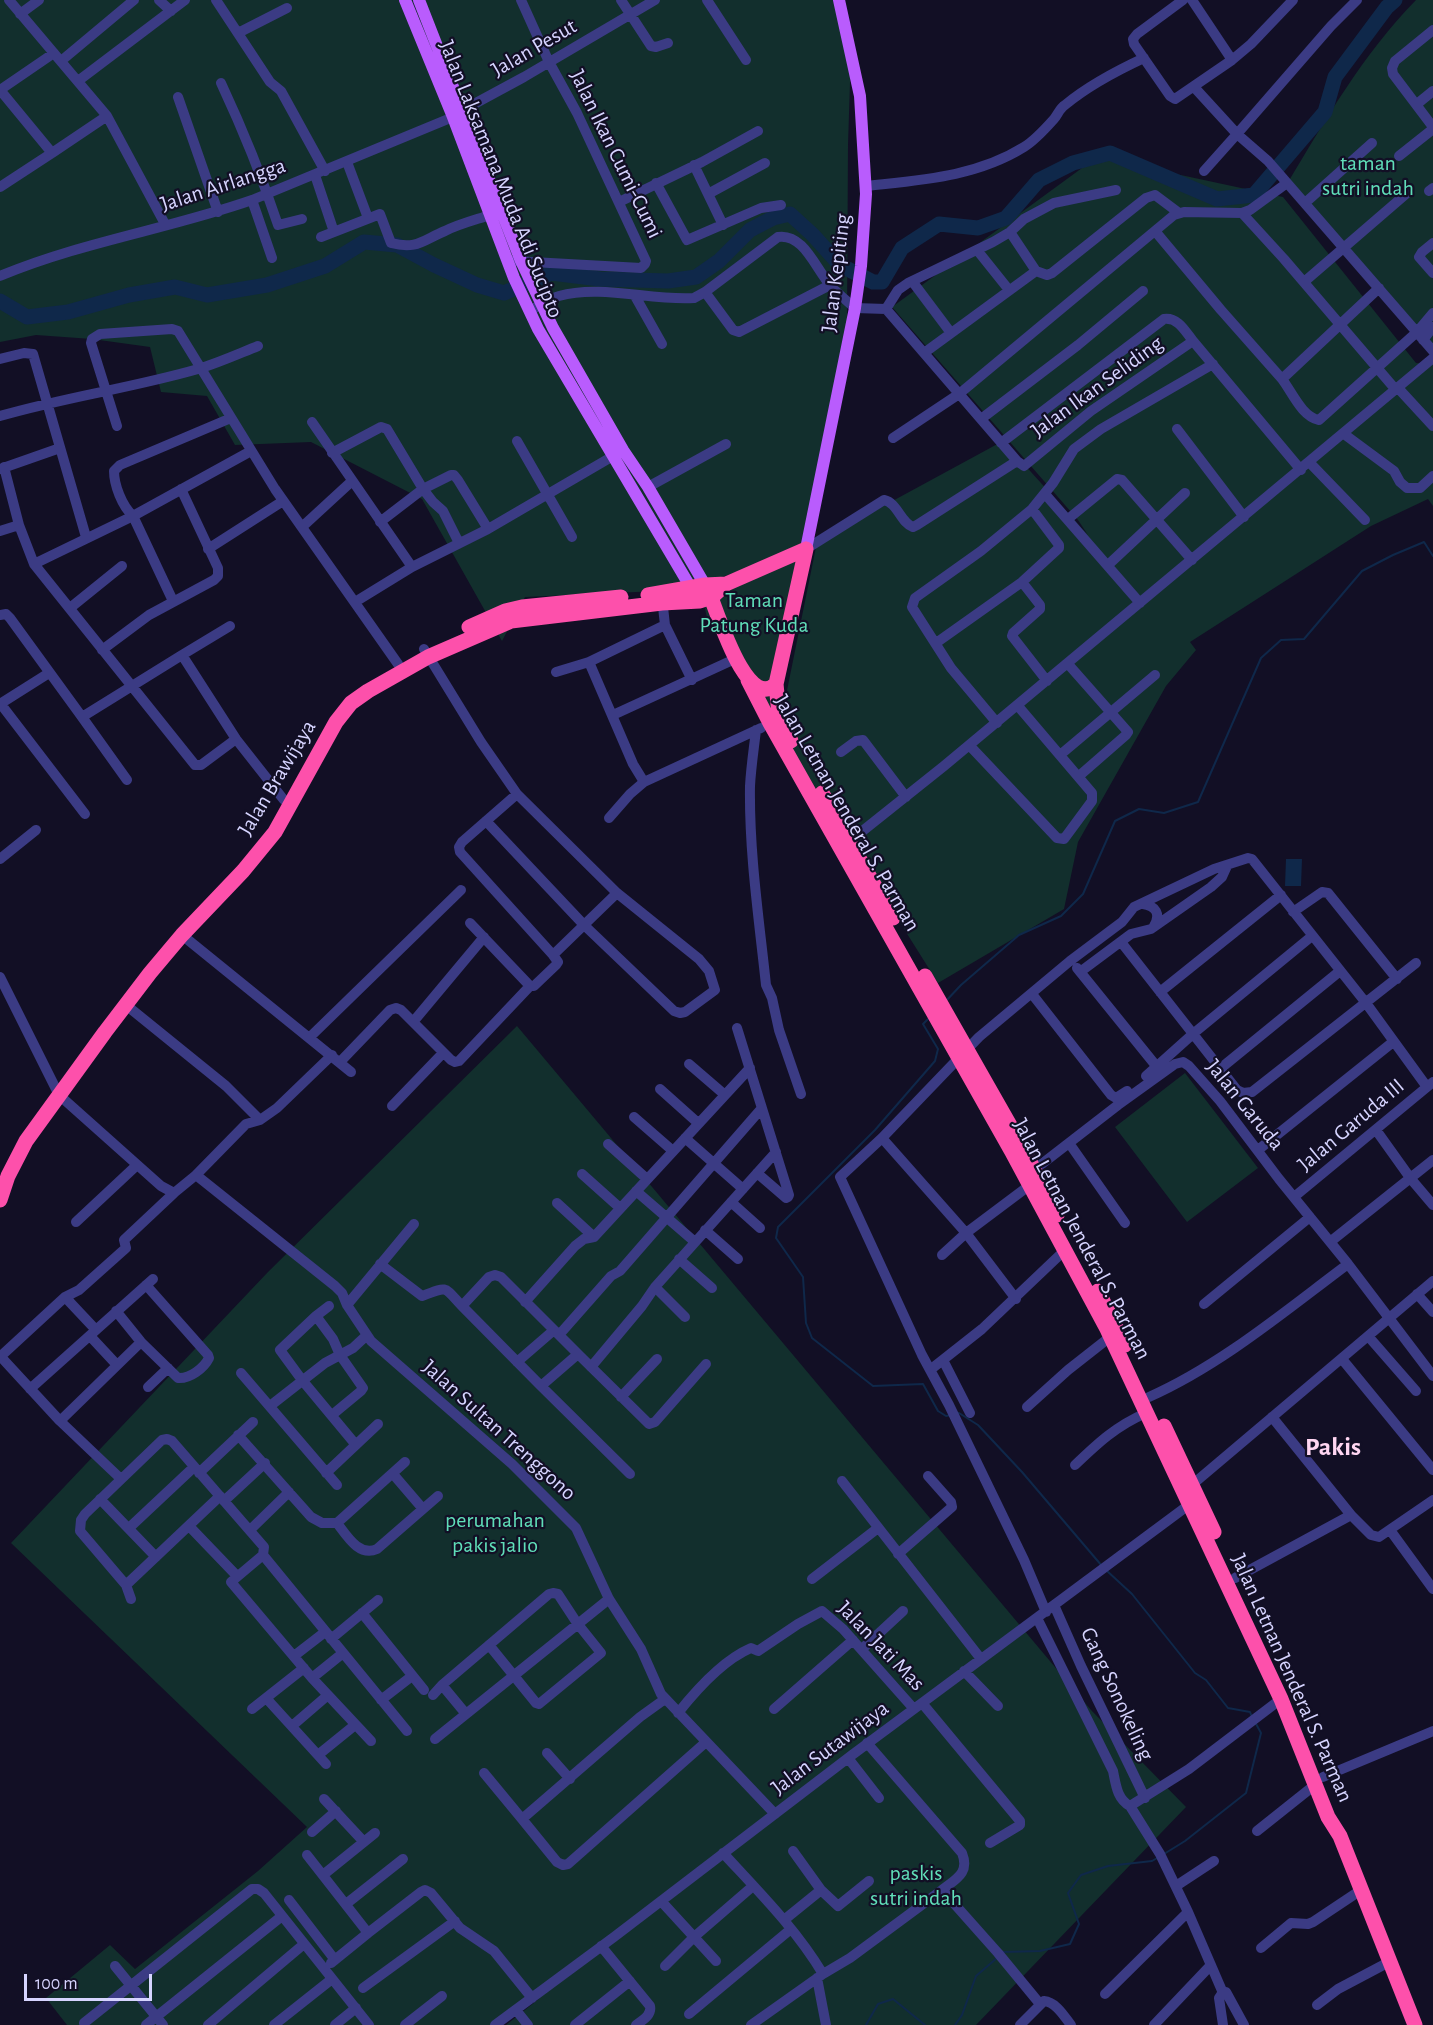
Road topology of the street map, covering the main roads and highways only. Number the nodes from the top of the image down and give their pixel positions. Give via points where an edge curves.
1 (405, 0) edge
2 (419, 0) edge
3 (839, 0) edge
4 (458, 114) junction
5 (520, 270) junction
6 (618, 453) junction
7 (806, 549) junction
8 (702, 593) junction
9 (426, 653) junction
10 (748, 680) junction
11 (776, 684) junction
12 (922, 982) junction
13 (57, 1091) junction
14 (0, 1174) edge
15 (1032, 1178) junction
16 (0, 1200) edge
17 (1319, 1780) junction
18 (1415, 2025) edge

1 - 4 main road, Jalan Laksamana Muda Adi Sucipto
2 - 4 main road, Jalan Laksamana Muda Adi Sucipto
3 - 7 main road, Jalan Kepiting via 860,96 866,186 855,308
4 - 5 main road, Jalan Laksamana Muda Adi Sucipto
4 - 5 main road, Jalan Laksamana Muda Adi Sucipto via 507,260
5 - 6 main road, Jalan Laksamana Muda Adi Sucipto via 540,300
5 - 6 main road, Jalan Laksamana Muda Adi Sucipto via 529,309 543,339
6 - 8 main road, Jalan Laksamana Muda Adi Sucipto via 631,484
6 - 8 main road, Jalan Laksamana Muda Adi Sucipto via 648,487
7 - 8 highway, Jalan Brawijaya
7 - 11 highway, Jalan Letnan Jenderal S. Parman
8 - 9 highway, Jalan Brawijaya via 511,621
8 - 10 highway, Jalan Letnan Jenderal S. Parman
9 - 13 highway, Jalan Brawijaya via 344,711 275,832 182,935
9 - 13 highway, Jalan Brawijaya via 351,691 334,708 269,828 166,943
10 - 11 highway via 764,690
10 - 12 highway, Jalan Letnan Jenderal S. Parman via 763,727
11 - 12 highway, Jalan Letnan Jenderal S. Parman via 778,714 785,730 850,841
12 - 15 highway, Jalan Letnan Jenderal S. Parman
13 - 14 highway, Jalan Brawijaya via 17,1141
13 - 16 highway, Jalan Brawijaya via 15,1161
15 - 17 highway, Jalan Letnan Jenderal S. Parman
15 - 17 highway, Jalan Letnan Jenderal S. Parman via 1116,1325 1192,1484 1289,1697
17 - 18 highway, Jalan Letnan Jenderal S. Parman via 1328,1817 1340,1836

